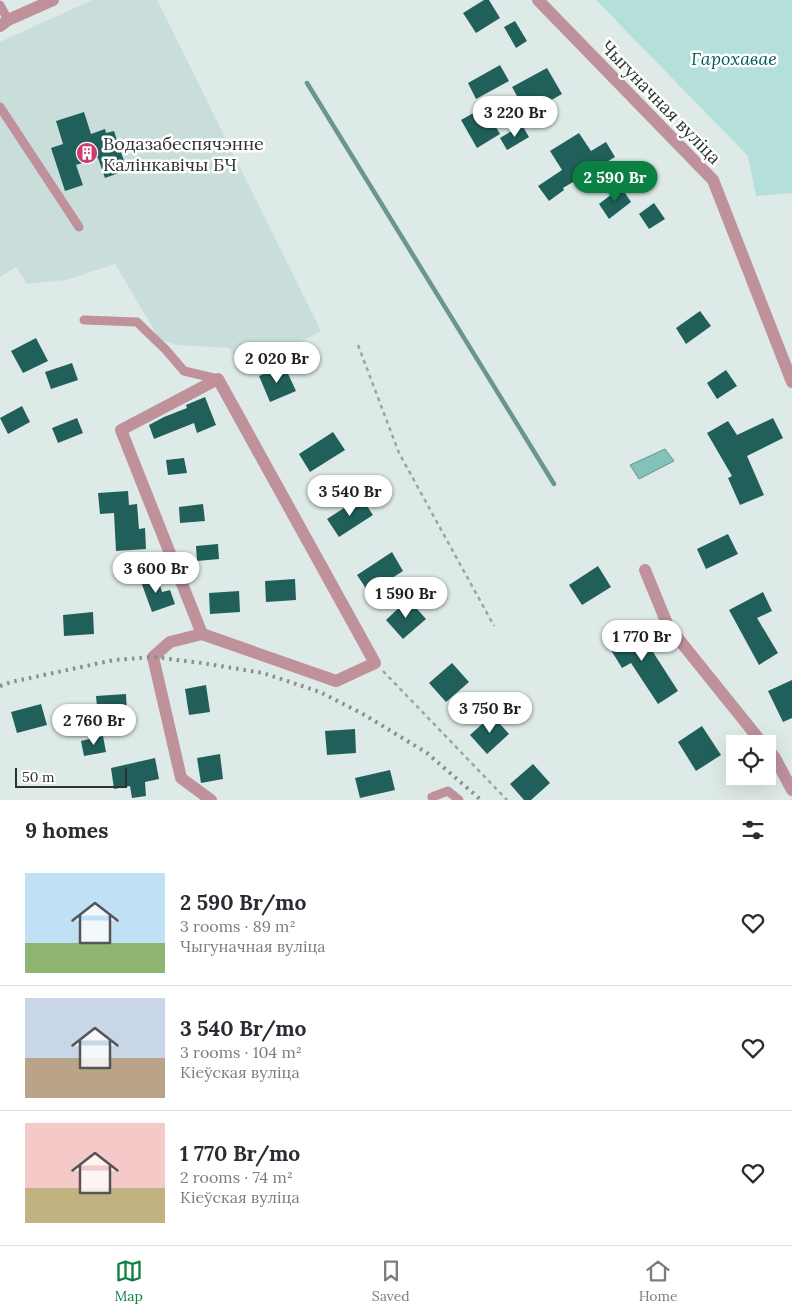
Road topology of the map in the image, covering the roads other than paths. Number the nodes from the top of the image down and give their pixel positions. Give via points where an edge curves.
1 (53, 0) edge
2 (538, 0) edge
3 (0, 5) edge
4 (4, 23) edge
5 (0, 108) edge
6 (80, 227) dead end
7 (84, 320) dead end
8 (218, 379) junction
9 (792, 382) edge
10 (646, 570) dead end
11 (202, 634) junction
12 (756, 735) edge
13 (776, 760) edge
14 (792, 790) edge
15 (211, 800) edge
16 (433, 800) edge
17 (459, 800) edge

1 - 4 street
2 - 9 street, Чыгуначная вуліца via 713,180
3 - 4 lane
5 - 6 lane
7 - 8 lane via 137,322 184,371
8 - 11 street via 121,430
8 - 11 street via 375,663 336,681
10 - 12 street via 668,626
11 - 15 street via 170,642 154,657 181,778
13 - 14 street
16 - 17 lane via 432,797 448,791

